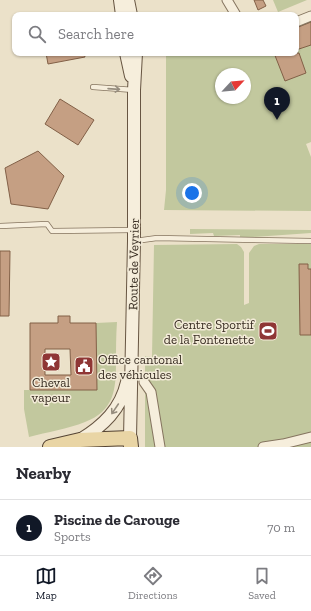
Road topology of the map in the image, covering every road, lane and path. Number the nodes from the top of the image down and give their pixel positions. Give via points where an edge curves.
1 (120, 0) edge
2 (128, 0) edge
3 (227, 0) edge
4 (122, 12) edge
5 (130, 12) edge
6 (234, 12) edge
7 (311, 16) edge
8 (299, 21) edge
9 (127, 56) edge
10 (136, 56) edge
11 (94, 87) dead end
12 (134, 90) junction
13 (0, 226) edge
14 (134, 236) junction
15 (311, 241) edge
16 (132, 359) junction
17 (144, 382) dead end
18 (311, 437) edge
19 (80, 440) junction
20 (130, 443) edge
21 (50, 447) edge
22 (160, 447) edge
23 (263, 447) edge

1 - 4 main road
2 - 5 main road
3 - 6 street
7 - 8 street
9 - 12 main road, Route de Veyrier
10 - 12 main road, Route de Veyrier
11 -> 12 lane
12 - 14 main road, Route de Veyrier
13 - 14 lane via 47,224 52,231
14 - 15 lane
14 - 16 main road, Route de Veyrier
16 -> 19 main road via 125,390 116,409 101,426
16 - 20 main road, Route de Veyrier
17 - 22 street via 151,392
18 - 23 street
19 - 20 main road, Route de Veyrier
19 - 21 main road, Route de Veyrier

